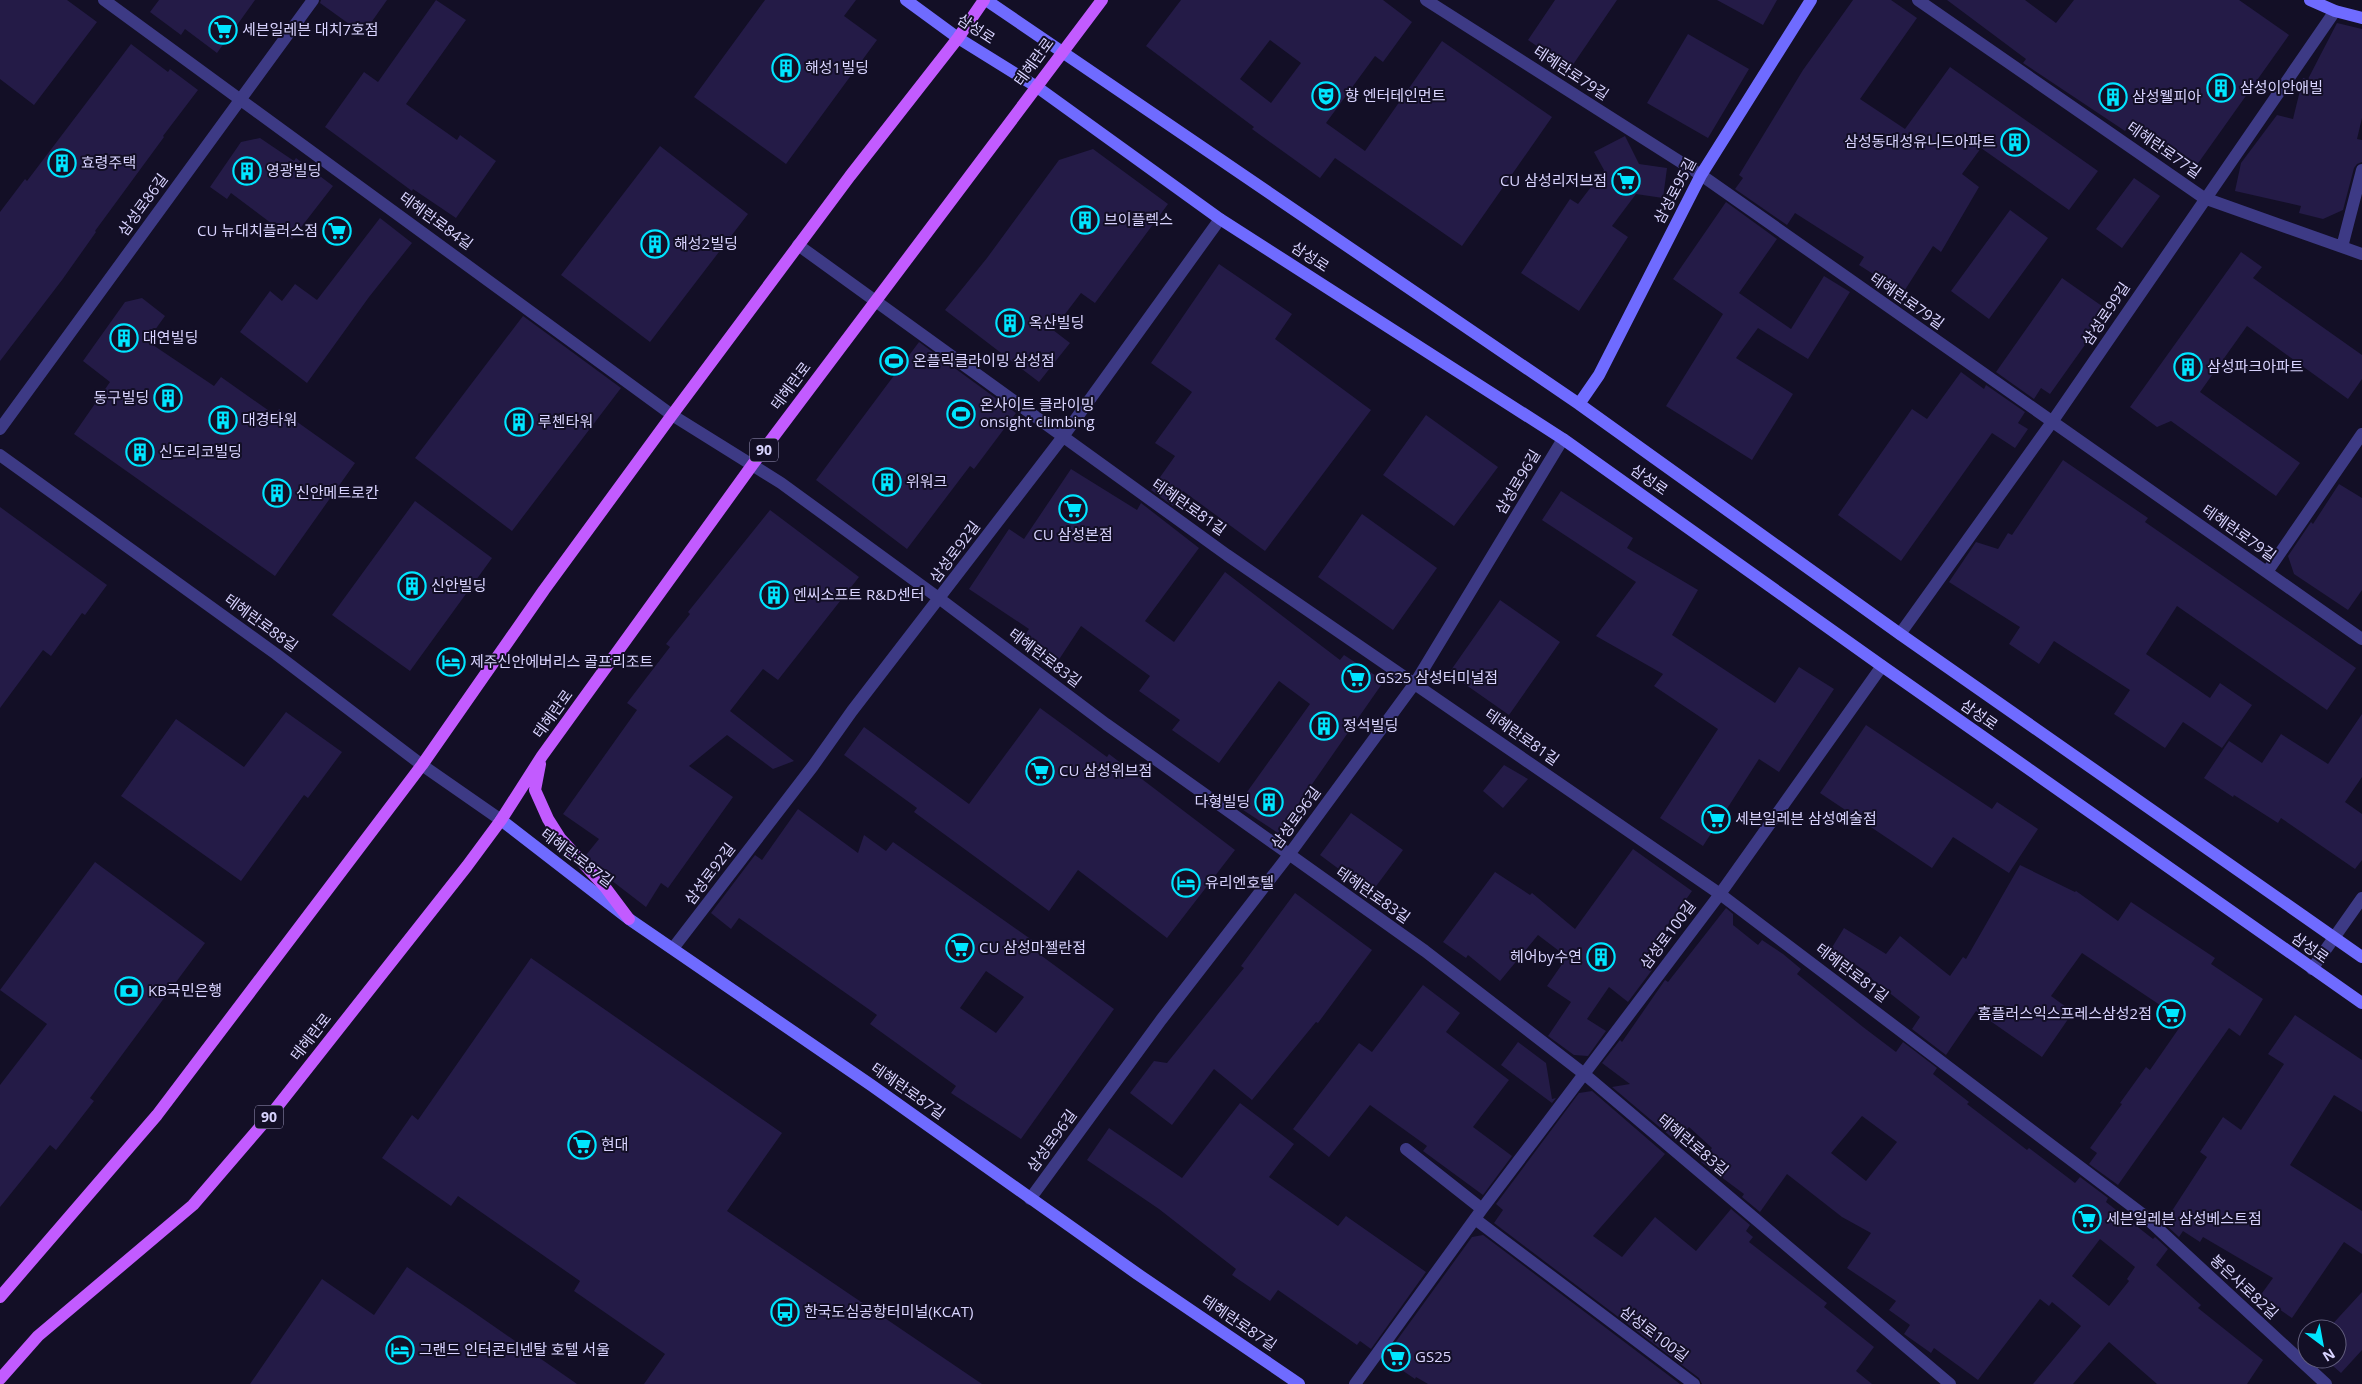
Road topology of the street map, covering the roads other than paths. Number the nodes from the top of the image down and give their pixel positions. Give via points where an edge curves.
1 (104, 0) edge
2 (314, 0) edge
3 (906, 0) edge
4 (985, 0) edge
5 (1102, 0) edge
6 (1426, 0) edge
7 (1811, 0) edge
8 (1918, 0) edge
9 (2310, 0) edge
10 (2335, 12) junction
11 (2362, 18) edge
12 (958, 38) junction
13 (1063, 51) junction
14 (1037, 87) junction
15 (240, 100) junction
16 (2362, 170) edge
17 (1701, 175) junction
18 (2204, 198) junction
19 (1220, 219) junction
20 (798, 245) junction
21 (2342, 247) junction
22 (2362, 254) edge
23 (875, 301) junction
24 (1579, 404) junction
25 (672, 415) junction
26 (2052, 422) junction
27 (0, 429) edge
28 (2362, 434) edge
29 (1062, 438) junction
30 (1563, 439) junction
31 (0, 455) edge
32 (753, 464) junction
33 (2267, 572) junction
34 (940, 599) junction
35 (1900, 634) junction
36 (2362, 639) edge
37 (1882, 666) junction
38 (1415, 683) junction
39 (542, 756) junction
40 (422, 765) junction
41 (501, 820) junction
42 (1288, 856) junction
43 (1720, 894) junction
44 (2362, 898) edge
45 (629, 919) junction
46 (2334, 938) junction
47 (674, 948) junction
48 (2362, 957) edge
49 (2312, 969) junction
50 (2362, 1003) edge
51 (1583, 1073) junction
52 (1406, 1149) dead end
53 (1030, 1199) junction
54 (2141, 1213) joint
55 (1479, 1214) junction
56 (0, 1297) edge
57 (0, 1379) edge
58 (1299, 1384) edge
59 (1355, 1384) edge
60 (1694, 1384) edge
61 (1950, 1384) edge
62 (2326, 1384) edge

1 - 15 street, 테헤란로84길
2 - 15 street, 삼성로86길
3 - 12 main road, 삼성로
4 - 12 main road
4 - 13 main road, 삼성로
5 - 13 main road, 테헤란로 / 90
6 - 17 street, 테헤란로79길
7 - 17 main road, 삼성로95길
8 - 18 street, 테헤란로77길
9 - 10 main road
10 - 11 main road
10 - 18 street, 삼성로99길
12 - 14 main road, 삼성로
12 - 20 main road
13 - 14 main road, 테헤란로 / 90
13 - 24 main road, 삼성로
14 - 19 main road, 삼성로
14 - 23 main road, 테헤란로 / 90
15 - 25 street, 테헤란로84길
15 - 27 street, 삼성로86길
16 - 21 street
17 - 24 main road, 삼성로95길 via 1599,374
17 - 26 street, 테헤란로79길
18 - 21 street, 테헤란로77길
18 - 26 street, 삼성로99길
19 - 29 street, 삼성로92길
19 - 30 main road, 삼성로
20 - 23 street, 테헤란로81길
20 - 25 main road
21 - 22 street, 테헤란로77길
23 - 29 street, 테헤란로81길
23 - 32 main road, 테헤란로 / 90
24 - 35 main road, 삼성로
25 - 32 street, 테헤란로84길
25 - 40 main road
26 - 33 street, 테헤란로79길
26 - 35 street, 삼성로99길
28 - 33 street
29 - 34 street, 삼성로92길
29 - 38 street, 테헤란로81길
30 - 37 main road, 삼성로
30 - 38 street, 삼성로96길
31 - 40 street, 테헤란로88길 via 269,648
32 - 34 street, 테헤란로83길
32 - 39 main road, 테헤란로 / 90
33 - 36 street, 테헤란로79길
34 - 42 street, 테헤란로83길
34 - 47 street, 삼성로92길
35 - 46 main road, 삼성로
37 - 43 street, 삼성로100길
37 - 49 main road, 삼성로
38 - 42 street, 삼성로96길
38 - 43 street, 테헤란로81길
39 - 41 main road, 테헤란로 / 90
39 - 45 main road via 536,790 541,807 560,838
40 - 41 street, 테헤란로88길
40 - 56 main road via 157,1115
41 - 45 main road, 테헤란로87길
41 - 57 main road, 테헤란로 / 90 via 273,1112 194,1205 38,1336
42 - 51 street, 테헤란로83길 via 1425,951
42 - 53 street, 삼성로96길 via 1160,1020
43 - 51 street, 삼성로100길
43 - 54 street, 테헤란로81길
44 - 46 street
45 - 47 main road, 테헤란로87길
46 - 48 main road, 삼성로
46 - 49 street
47 - 53 main road, 테헤란로87길
49 - 50 main road, 삼성로
51 - 55 street, 삼성로100길
51 - 61 street, 테헤란로83길
52 - 55 street
53 - 58 main road, 테헤란로87길
54 - 62 street, 봉은사로82길
55 - 59 street, 삼성로100길
55 - 60 street, 삼성로100길

